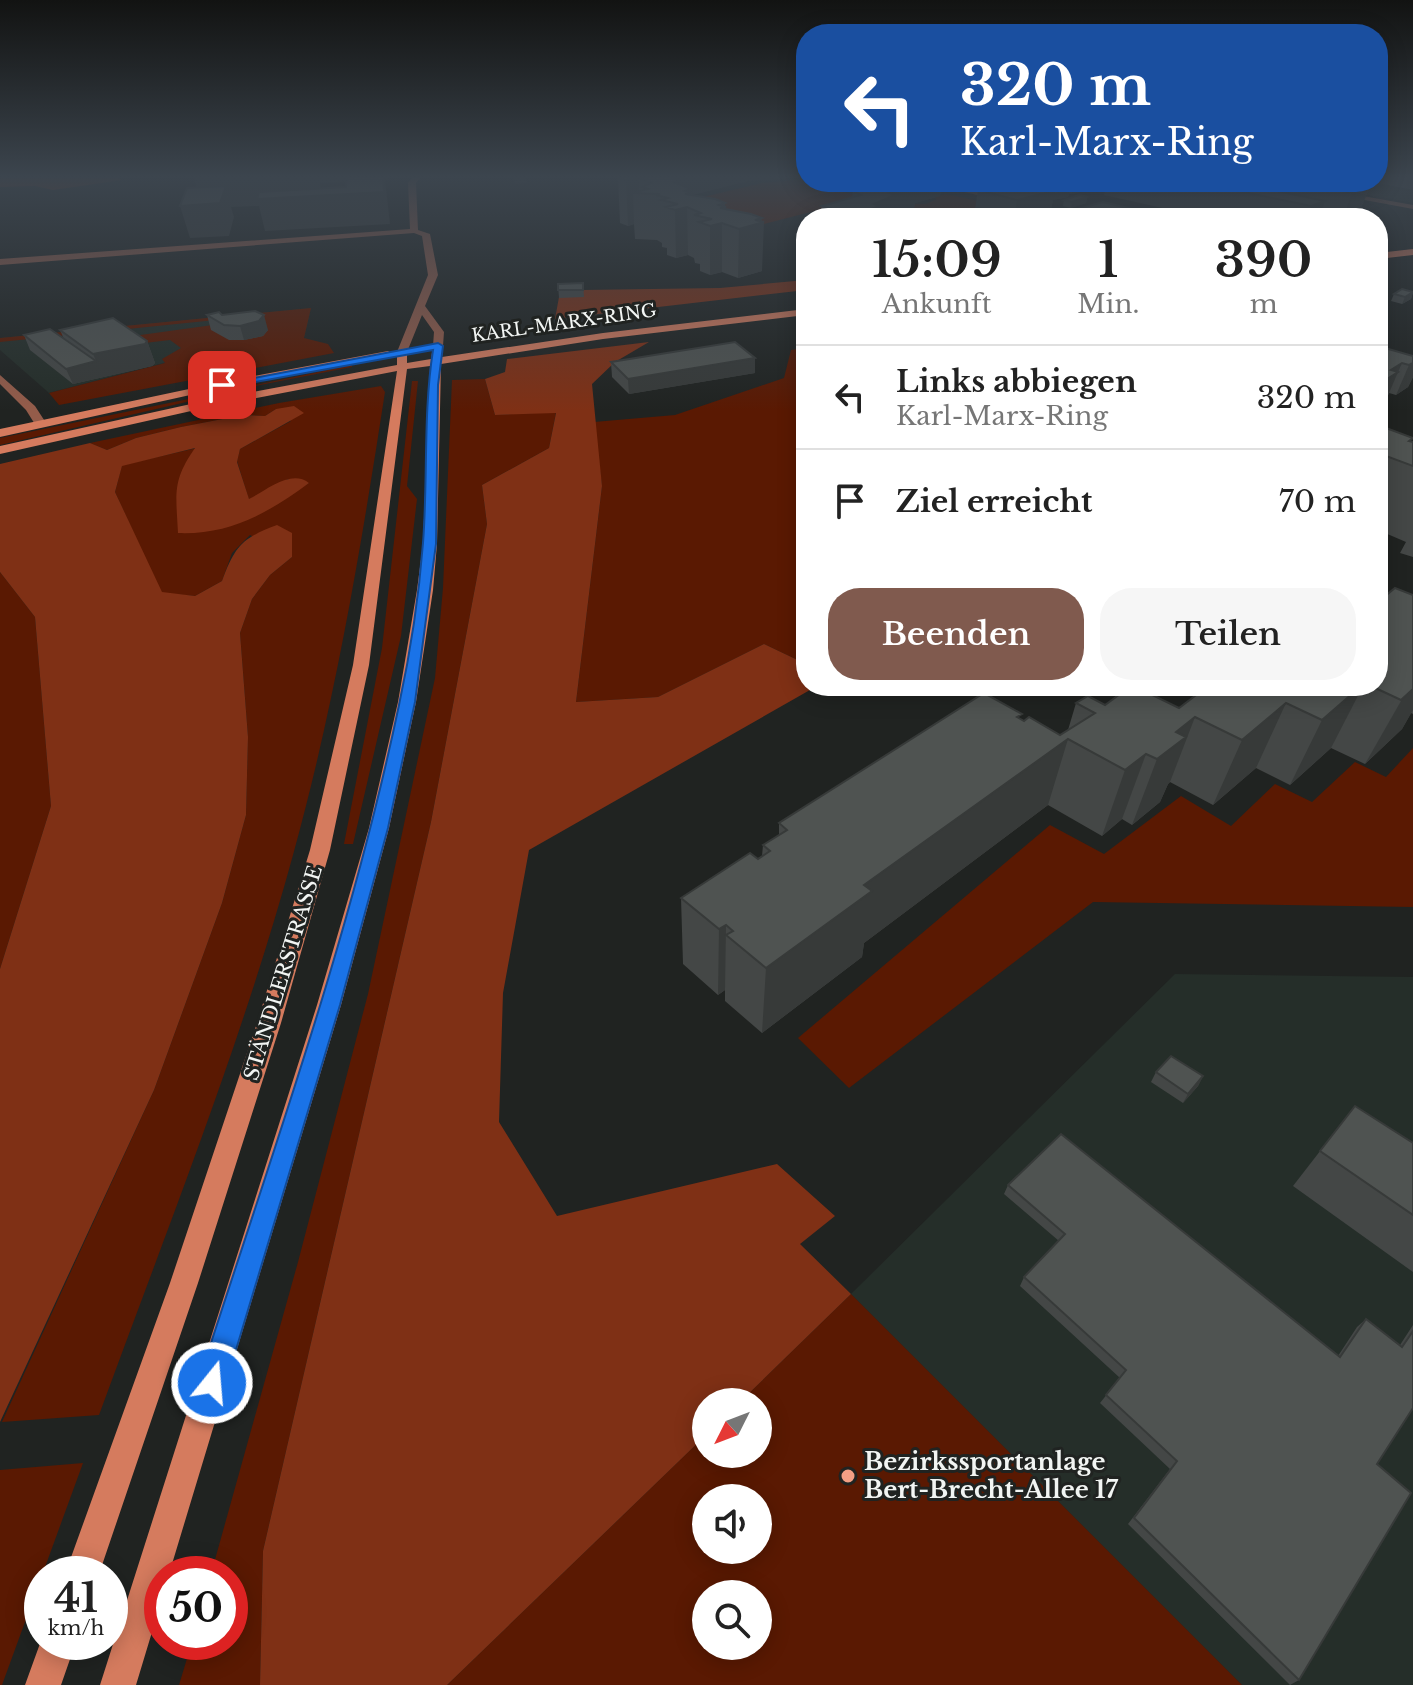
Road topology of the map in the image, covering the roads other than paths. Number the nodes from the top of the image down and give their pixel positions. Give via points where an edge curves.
1 (95, 254) edge
2 (430, 254) edge
3 (0, 262) edge
4 (796, 302) edge
5 (420, 306) junction
6 (726, 308) dead end
7 (796, 313) edge
8 (453, 344) dead end
9 (420, 349) junction
10 (436, 360) junction
11 (403, 366) junction
12 (0, 378) edge
13 (40, 423) junction
14 (0, 433) edge
15 (0, 450) edge
16 (88, 1556) edge
17 (52, 1660) edge
18 (43, 1685) edge
19 (118, 1685) edge

1 - 3 street
2 - 5 street via 434,270
4 - 6 main road
5 - 9 street
5 - 9 street via 439,332
7 - 10 main road, KARL-MARX-RING
8 - 9 main road, KARL-MARX-RING
9 - 10 main road
9 - 11 main road, STÄNDLERSTRASSE
9 - 13 main road, KARL-MARX-RING
10 - 11 main road, KARL-MARX-RING
10 - 19 main road via 425,590 379,828
11 - 15 main road, KARL-MARX-RING
11 - 16 main road, STÄNDLERSTRASSE via 361,665 312,877 184,1283
12 - 13 street
13 - 14 main road, KARL-MARX-RING
17 - 18 main road

